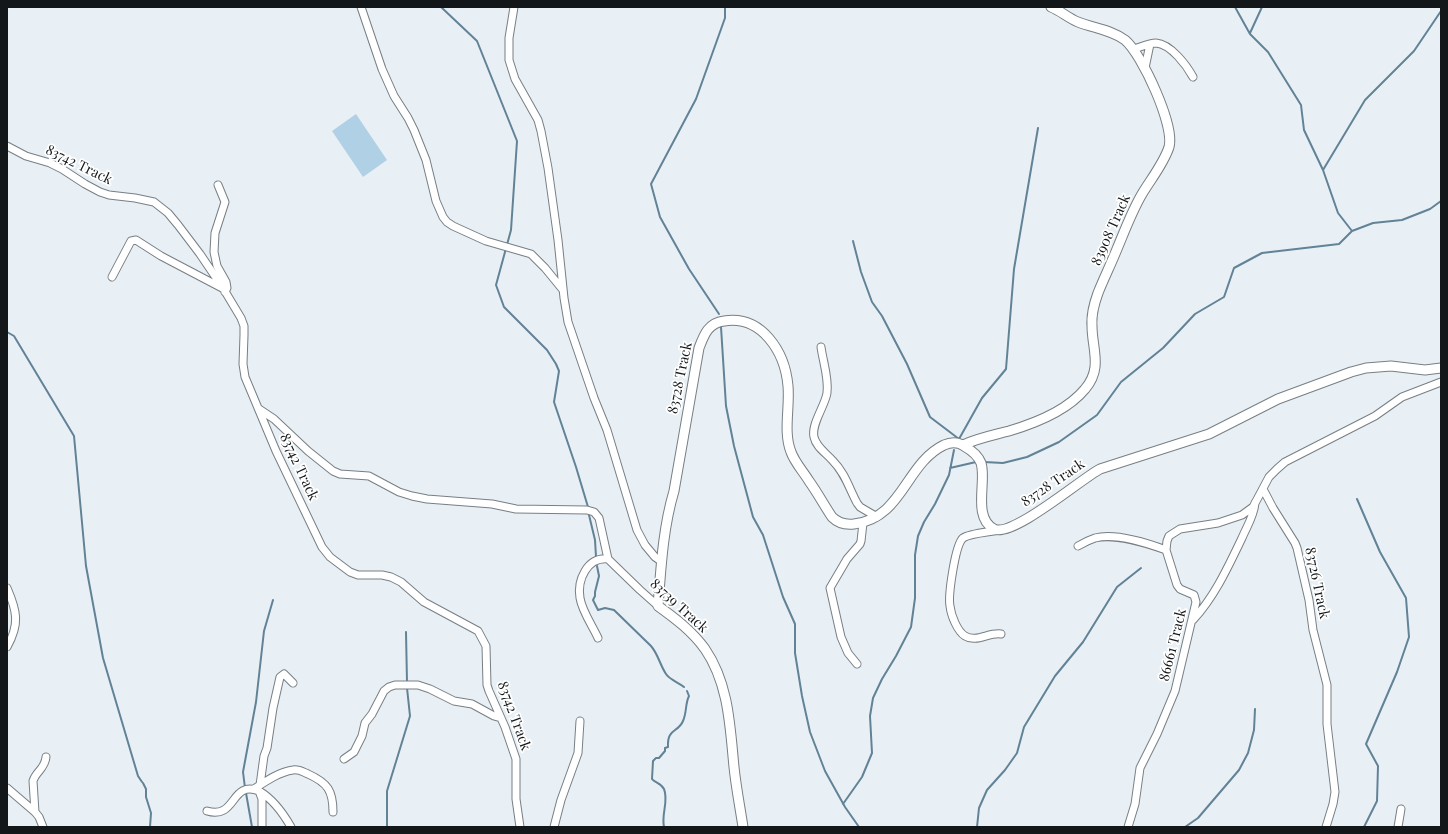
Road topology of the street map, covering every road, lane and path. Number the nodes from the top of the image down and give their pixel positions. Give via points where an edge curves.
1 (361, 7) edge
2 (514, 7) edge
3 (1055, 8) edge
4 (1150, 44) junction
5 (1134, 49) junction
6 (1145, 68) junction
7 (1193, 77) dead end
8 (7, 146) edge
9 (218, 185) dead end
10 (112, 276) dead end
11 (224, 290) junction
12 (563, 291) junction
13 (821, 347) dead end
14 (1441, 368) edge
15 (1441, 382) edge
16 (259, 409) junction
17 (963, 445) junction
18 (1263, 489) junction
19 (1255, 502) junction
20 (877, 517) junction
21 (863, 523) junction
22 (999, 530) junction
23 (1078, 546) dead end
24 (1166, 550) junction
25 (608, 559) junction
26 (662, 562) junction
27 (7, 588) edge
28 (658, 606) junction
29 (1192, 620) junction
30 (1001, 634) dead end
31 (598, 638) dead end
32 (7, 647) edge
33 (857, 664) dead end
34 (293, 683) dead end
35 (501, 718) junction
36 (580, 720) dead end
37 (46, 757) dead end
38 (344, 759) dead end
39 (7, 788) edge
40 (258, 789) junction
41 (1401, 809) dead end
42 (207, 810) dead end
43 (36, 812) junction
44 (334, 812) dead end
45 (43, 827) edge
46 (262, 827) edge
47 (291, 827) edge
48 (520, 827) edge
49 (554, 827) edge
50 (743, 827) edge
51 (1128, 827) edge
52 (1326, 827) edge
53 (1398, 827) edge

1 - 12 street via 382,68 394,96 414,130 426,160 436,201 443,217 453,226 486,241 531,254
2 - 12 street via 509,38 509,60 515,79 538,120 541,131 558,232
3 - 5 street, 83908 Track via 1076,22 1116,35
4 - 5 street
4 - 6 street
4 - 7 street via 1158,44 1169,49 1185,64
5 - 6 street, 83908 Track
6 - 17 street, 83908 Track via 1166,121 1169,146 1139,200 1098,294 1092,317 1096,364 1093,378 1085,389 1059,410 1026,425
8 - 11 street, 83742 Track via 26,156 50,163 100,192 154,202 178,225
9 - 11 street via 225,202 215,233 214,252 217,266 226,282 227,288
10 - 11 street via 129,244 136,240 160,256
11 - 16 street, 83742 Track via 244,326 243,371
12 - 26 street via 568,322 609,435 634,523 645,545
13 - 20 street via 827,382 826,394 813,432 814,438 844,475 860,507
14 - 22 street, 83728 Track via 1425,370 1391,366 1351,372 1278,399 1209,434 1100,469 1088,475 1041,511
15 - 18 street via 1402,397 1375,416 1285,462 1269,477
16 - 25 street via 333,471 369,476 412,496 427,500 492,504 516,509 594,512 600,518
16 - 35 street, 83742 Track via 276,451 322,546 330,557 358,575 382,575 401,582 424,602 478,631 486,646 487,685
17 - 20 street, 83728 Track via 950,443 930,455 894,501
17 - 22 street via 972,451 981,463 983,513 990,526
18 - 19 street
18 - 52 street, 83726 Track via 1297,548 1313,630 1326,678 1327,724 1335,792 1334,804
19 - 24 street via 1248,511 1232,519 1174,532 1167,541
19 - 29 street via 1251,521 1222,580
20 - 21 street, 83728 Track
21 - 26 street, 83728 Track via 844,524 835,520 794,458 788,439 786,376 773,343 755,325 738,320 721,321 708,328 699,348 674,491 668,511
21 - 33 street via 860,544 847,559 830,588 840,637
22 - 30 street via 971,535 960,542 953,566 950,601 957,626 965,636 973,639
23 - 24 street via 1095,538 1113,538
24 - 29 street, 86661 Track via 1177,586 1192,593 1196,598
25 - 28 street, 83739 Track
25 - 31 street via 603,558 591,563 580,583 580,599
26 - 28 street, 83728 Track
27 - 32 street via 16,616
28 - 50 street, 83739 Track via 696,637 706,650 717,674 729,716
29 - 51 street, 86661 Track via 1175,691 1158,734 1140,768 1135,804
34 - 40 street via 284,674 280,677
35 - 38 street via 472,704 454,701 430,688 395,685 384,691 365,723 354,752
35 - 48 street, 83742 Track via 516,759 516,799
36 - 49 street via 578,753
37 - 43 street via 44,766 33,781
39 - 43 street
40 - 42 street via 239,792 224,811
40 - 44 street via 275,776 298,770 321,780 327,786 332,796
40 - 46 street via 262,799
40 - 47 street via 275,804
41 - 53 street
43 - 45 street

